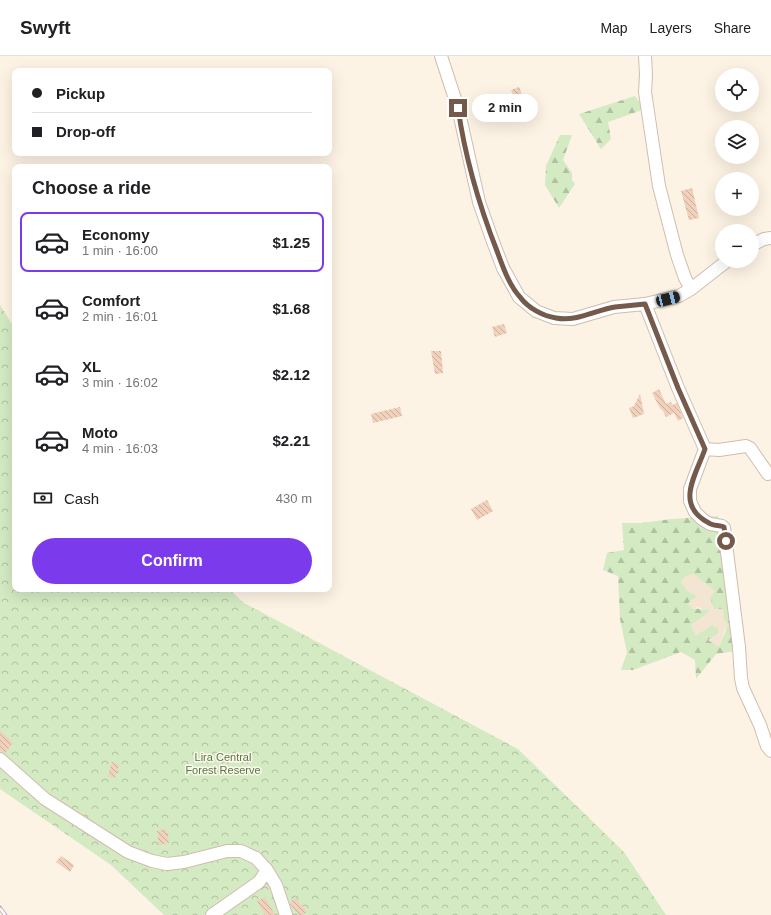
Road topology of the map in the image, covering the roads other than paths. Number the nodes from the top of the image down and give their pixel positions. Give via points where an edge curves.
1 (441, 56) edge
2 (645, 56) edge
3 (771, 238) edge
4 (759, 242) edge
5 (718, 268) edge
6 (691, 289) junction
7 (645, 304) junction
8 (705, 449) junction
9 (768, 474) dead end
10 (771, 751) edge
11 (0, 759) edge
12 (266, 870) junction
13 (259, 882) junction
14 (276, 885) junction
15 (212, 915) edge
16 (286, 915) edge

1 - 7 street via 458,108 479,202 503,268 519,297 536,311 564,320 614,307
2 - 6 street via 645,92 659,186 677,255
3 - 4 street
5 - 6 street
6 - 7 street via 679,296
7 - 8 street
8 - 9 street via 719,450 746,446
8 - 10 street via 690,489 690,502 702,519 724,528 739,647 740,678 765,742
11 - 12 street via 45,799 128,852 167,864 227,851 241,851 256,858
12 - 13 street
12 - 14 street
13 - 14 street
13 - 15 street
14 - 16 street

